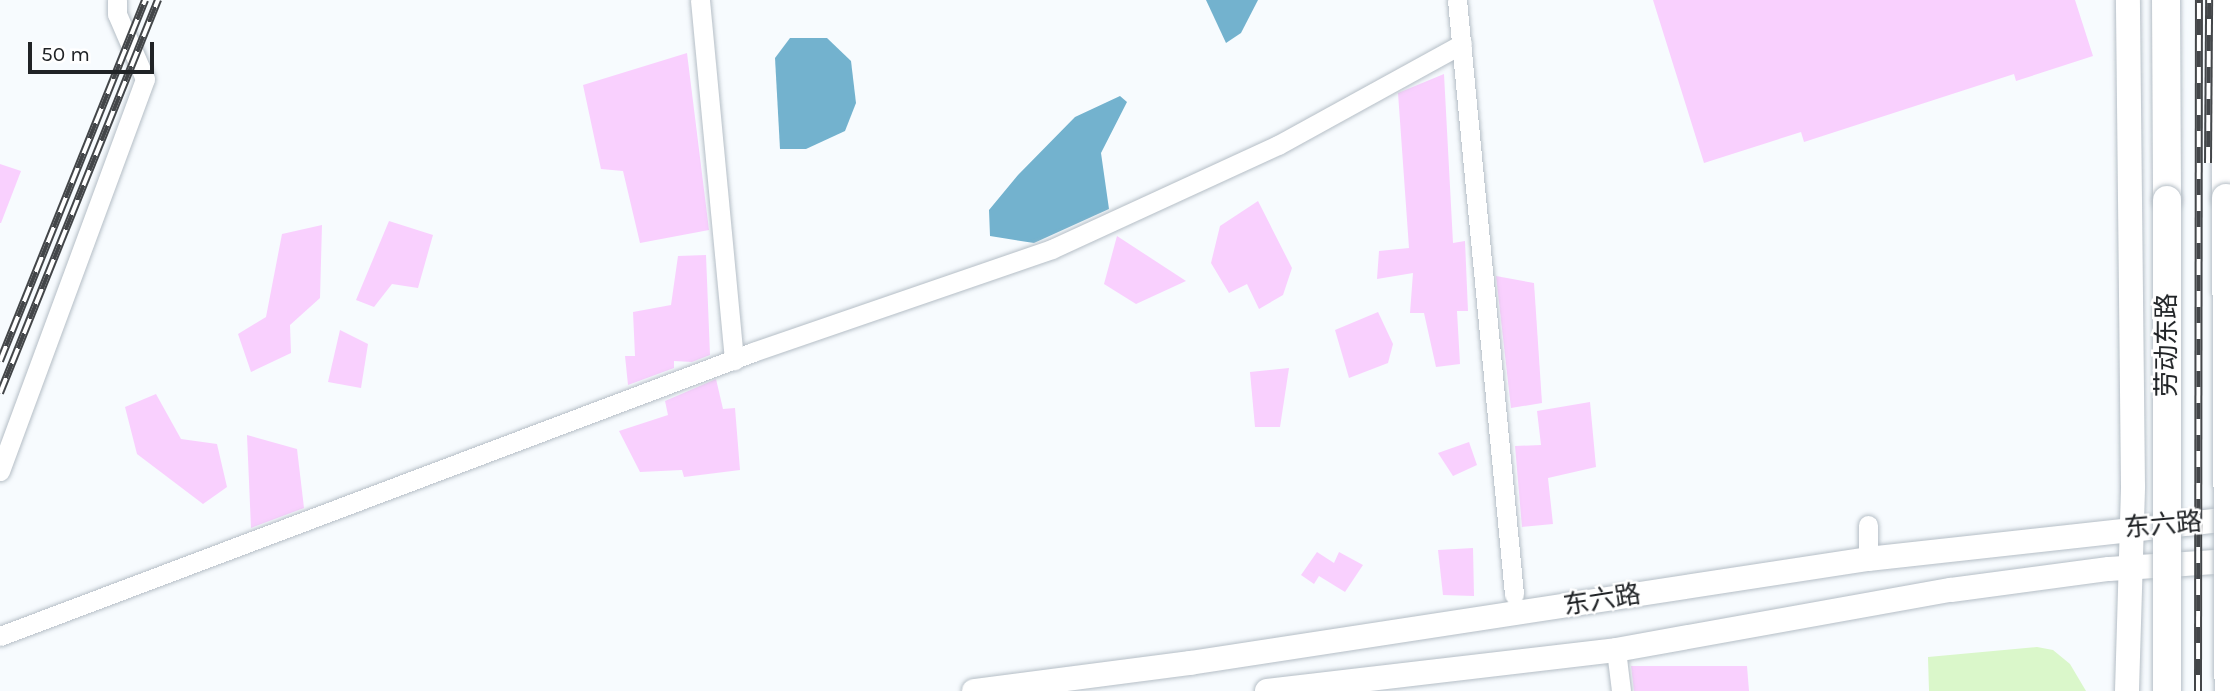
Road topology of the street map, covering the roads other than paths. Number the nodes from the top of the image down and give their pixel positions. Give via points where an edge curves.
1 (117, 0) edge
2 (700, 0) edge
3 (1457, 0) edge
4 (2128, 0) edge
5 (2166, 0) edge
6 (2225, 0) edge
7 (1462, 44) junction
8 (734, 360) junction
9 (0, 471) edge
10 (2230, 519) edge
11 (1868, 525) dead end
12 (2132, 528) junction
13 (1868, 559) junction
14 (2230, 561) edge
15 (2130, 568) junction
16 (1514, 594) dead end
17 (0, 636) edge
18 (1616, 650) junction
19 (974, 691) edge
20 (1267, 691) edge
21 (1620, 691) edge
22 (2127, 691) edge
23 (2167, 691) edge
24 (2229, 691) edge

1 - 9 street via 117,14 145,79
2 - 8 street
3 - 7 street
4 - 12 main road
5 - 23 highway, 劳动东路, bridge
6 - 24 highway, bridge
7 - 8 street via 1279,145 1052,249
7 - 16 street
8 - 17 street
10 - 12 main road, 东六路
11 - 13 street
12 - 13 main road, 东六路
12 - 15 main road
13 - 19 main road, 东六路 via 1190,663
14 - 15 main road, 东六路
15 - 18 main road, 东六路 via 1951,590
15 - 22 main road
18 - 20 main road, 东六路
18 - 21 street

